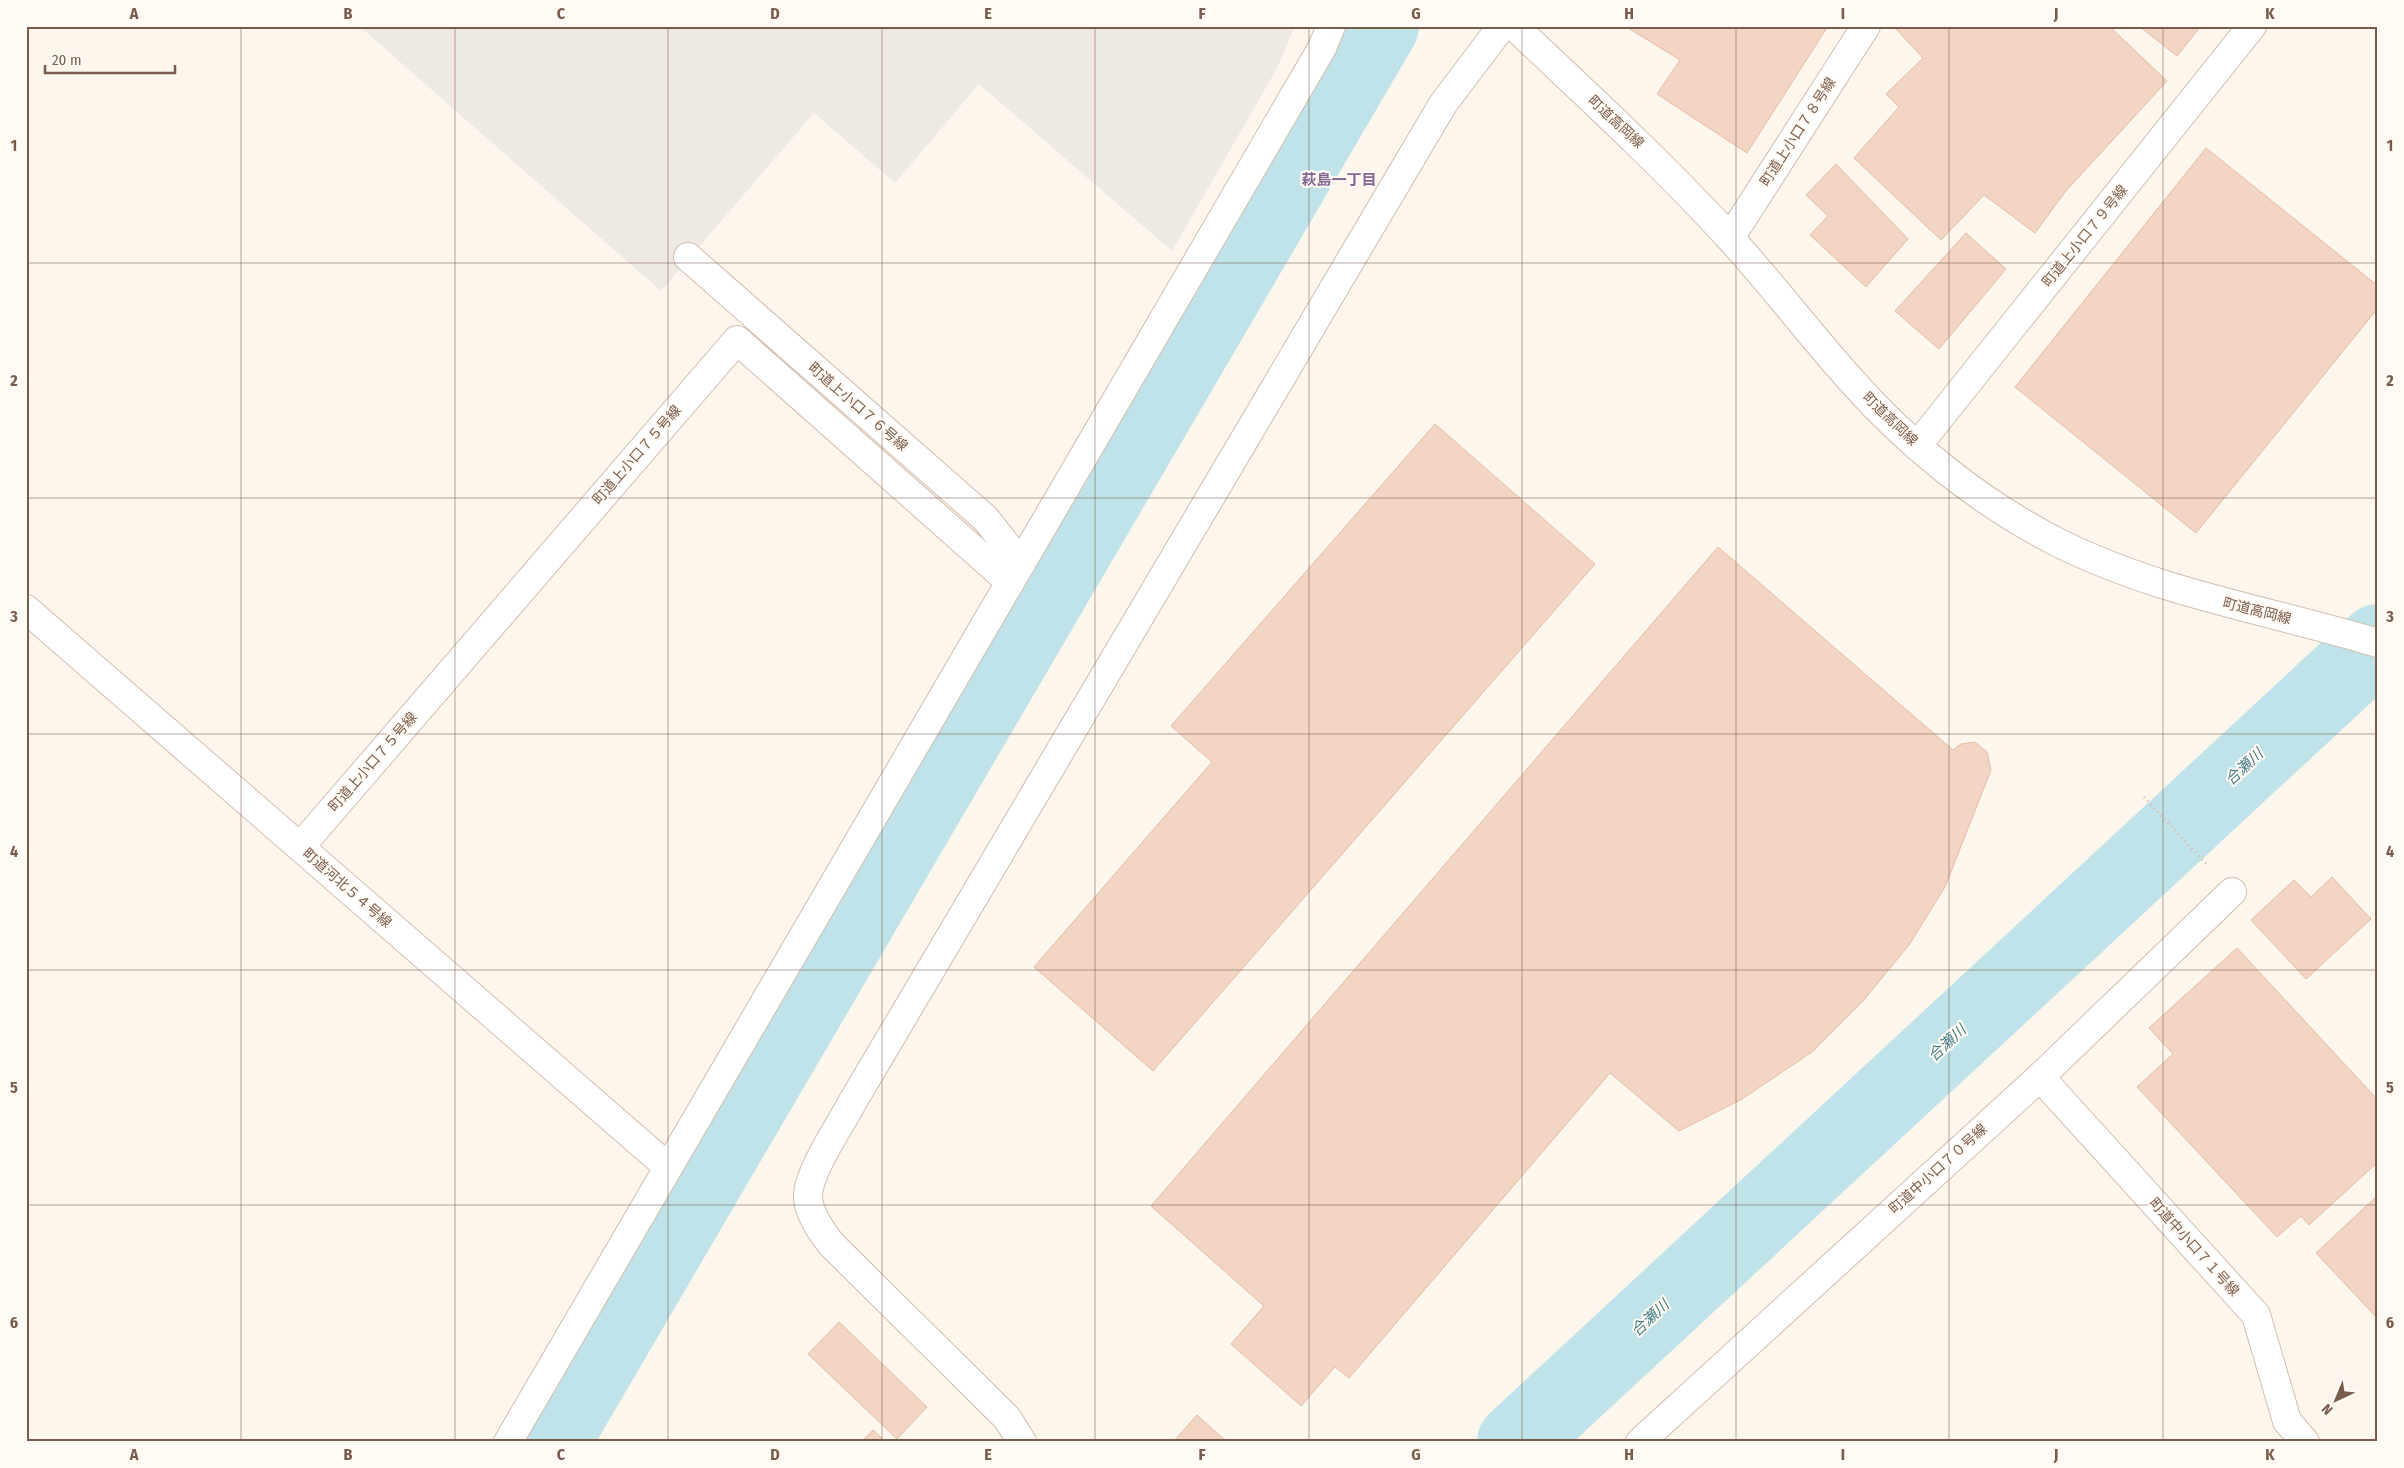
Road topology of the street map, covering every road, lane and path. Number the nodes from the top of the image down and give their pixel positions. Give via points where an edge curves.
1 (1331, 26) edge
2 (1502, 26) edge
3 (1514, 26) edge
4 (1866, 26) edge
5 (2252, 26) edge
6 (1730, 238) junction
7 (688, 257) dead end
8 (1918, 446) junction
9 (1016, 573) junction
10 (26, 609) edge
11 (2378, 643) edge
12 (2144, 797) dead end
13 (300, 847) junction
14 (2232, 892) joint
15 (2040, 1077) junction
16 (668, 1167) junction
17 (508, 1442) edge
18 (1022, 1442) edge
19 (1640, 1442) edge
20 (2305, 1442) edge

1 - 9 street via 1322,48
2 - 18 street via 1443,104 858,1092 812,1177 808,1195 820,1230 1007,1418
3 - 6 street, 町道高岡線 via 1650,154
4 - 6 street, 町道上小口７８号線
5 - 8 street, 町道上小口７９号線
6 - 8 street, 町道高岡線 via 1850,379
7 - 9 street, 町道上小口７６号線 via 986,519
8 - 11 street, 町道高岡線 via 1967,486 2020,520 2096,560 2197,596
9 - 13 street, 町道上小口７５号線 via 737,340
9 - 16 street
10 - 13 street, 町道河北５４号線
12 - 14 path
13 - 16 street, 町道河北５４号線
14 - 15 street, 町道中小口７０号線
15 - 19 street, 町道中小口７０号線
15 - 20 street, 町道中小口７１号線 via 2256,1315 2287,1421
16 - 17 street

